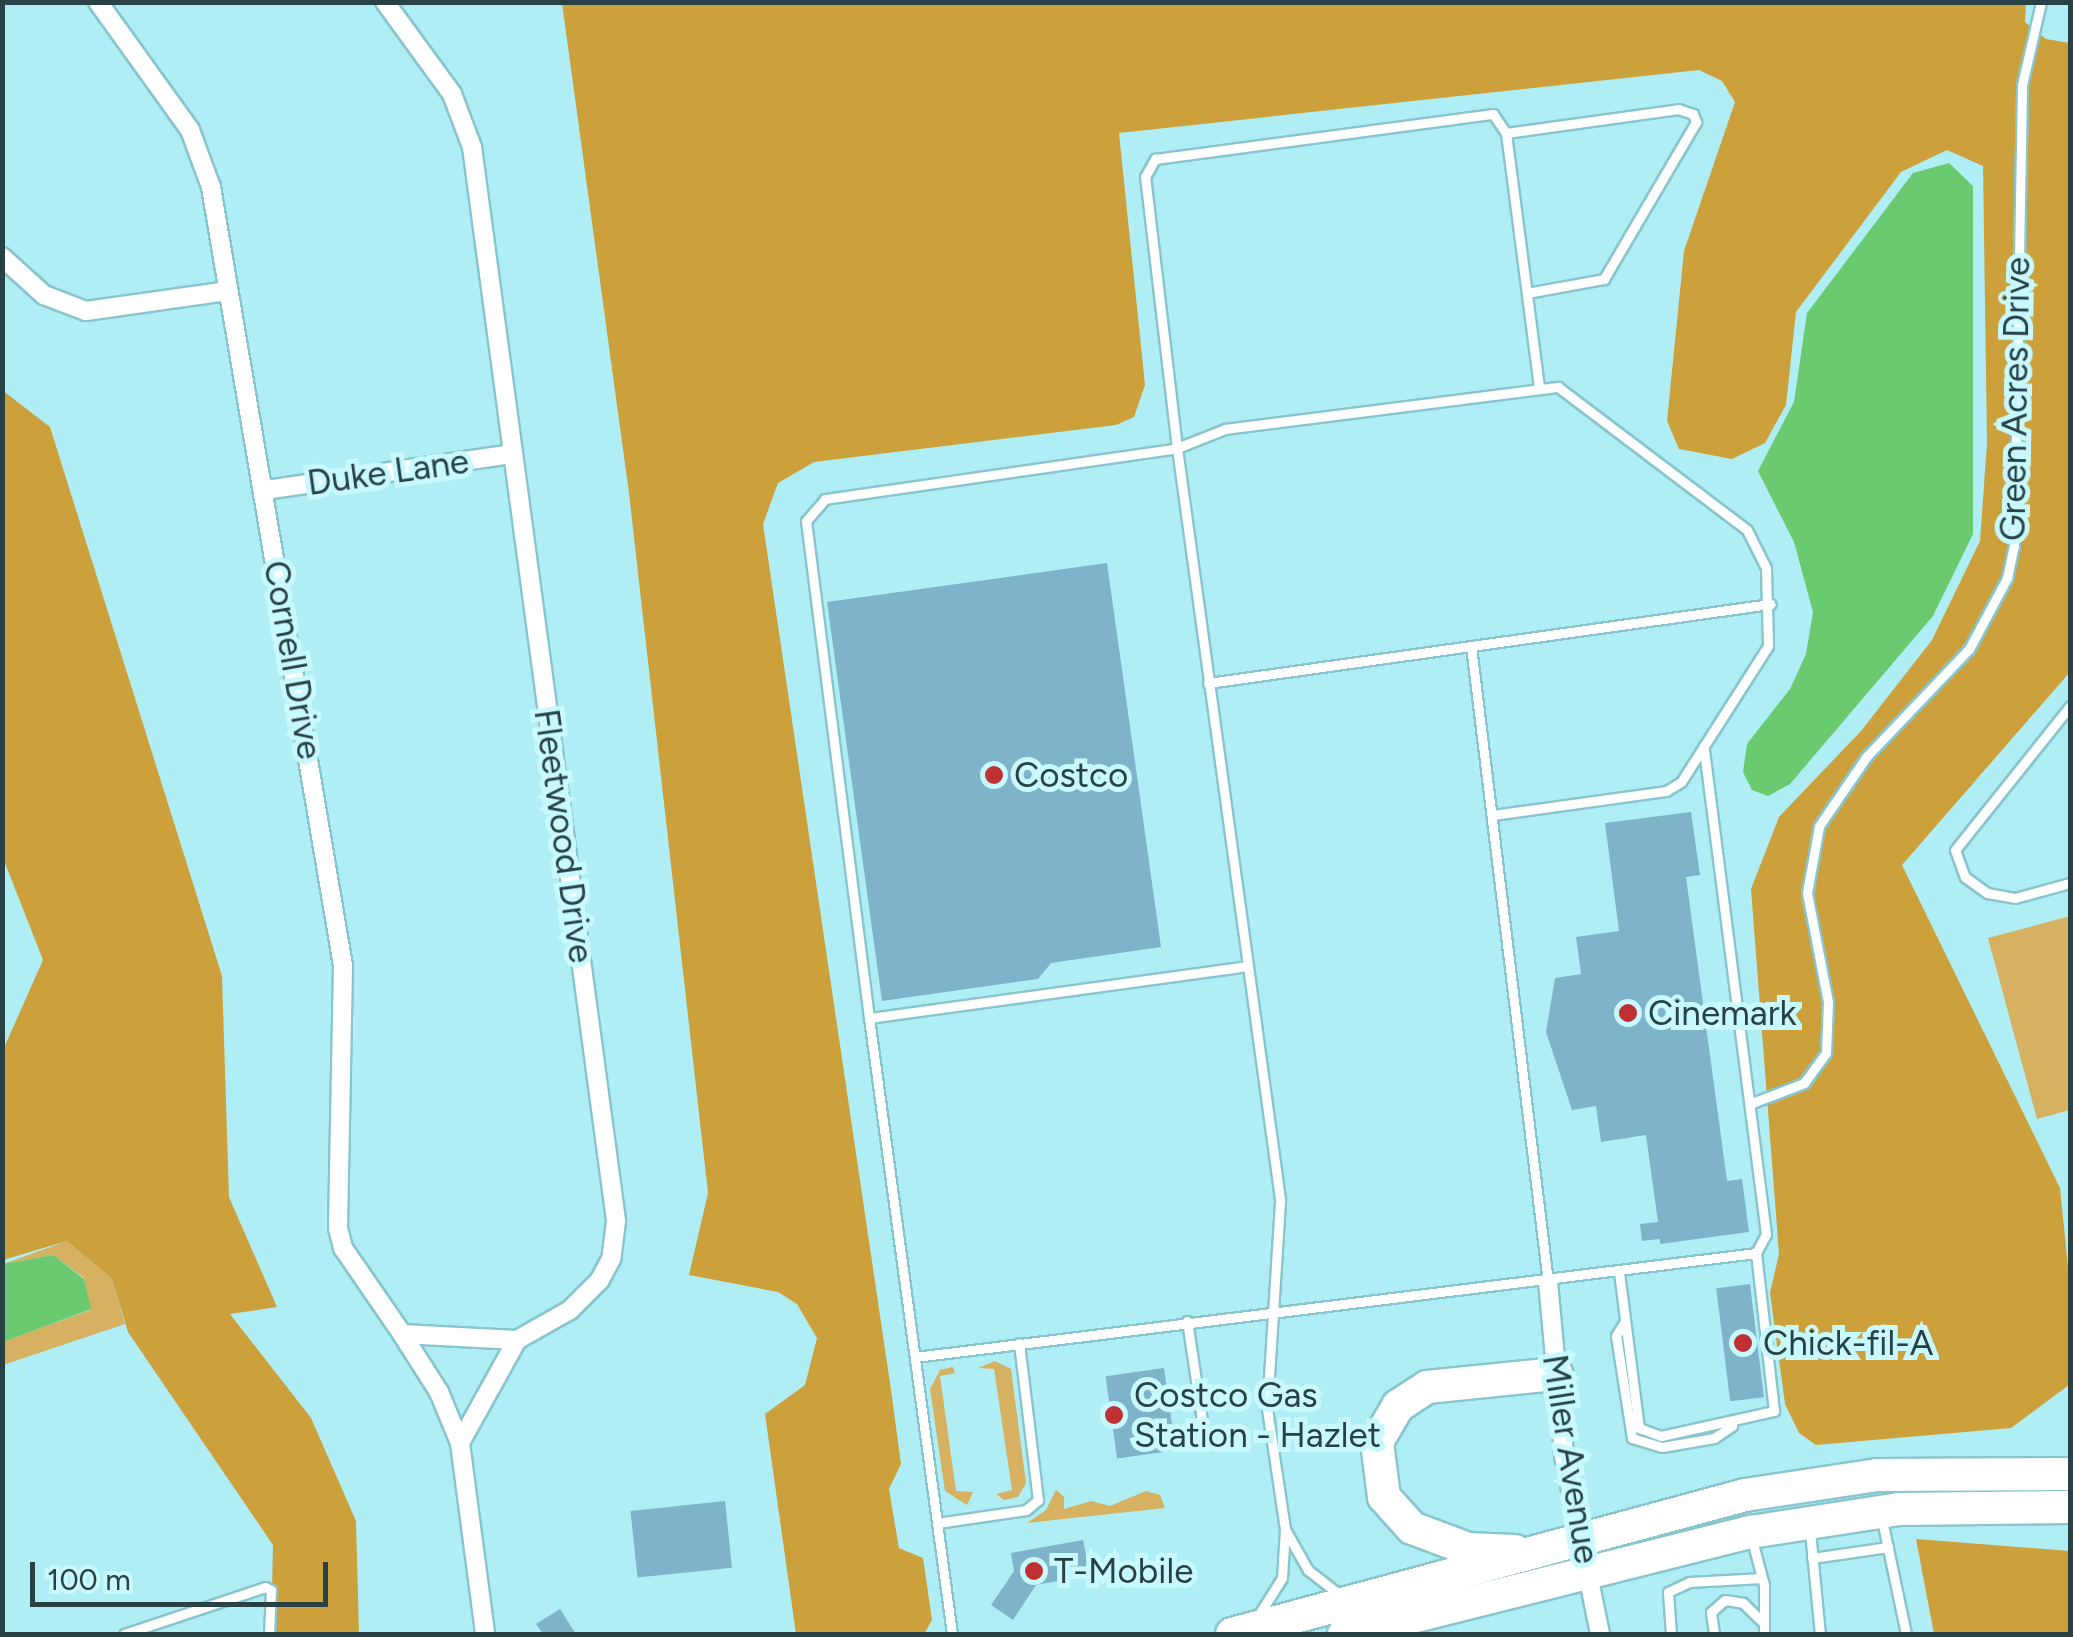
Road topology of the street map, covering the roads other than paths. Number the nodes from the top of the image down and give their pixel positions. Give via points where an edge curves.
1 (98, 2) edge
2 (386, 2) edge
3 (2041, 2) edge
4 (1506, 133) junction
5 (2, 257) edge
6 (229, 290) junction
7 (1527, 293) junction
8 (1539, 388) junction
9 (1177, 448) junction
10 (512, 454) junction
11 (264, 490) junction
12 (1770, 604) junction
13 (1471, 646) junction
14 (1208, 683) junction
15 (2070, 706) edge
16 (1704, 747) junction
17 (1492, 815) junction
18 (2070, 884) edge
19 (1247, 966) junction
20 (870, 1018) junction
21 (1752, 1103) junction
22 (1756, 1253) junction
23 (1618, 1272) junction
24 (1548, 1282) junction
25 (1277, 1309) junction
26 (1187, 1321) junction
27 (402, 1334) junction
28 (518, 1340) junction
29 (1020, 1343) junction
30 (915, 1357) junction
31 (1556, 1374) junction
32 (1198, 1442) dead end
33 (460, 1443) junction
34 (2070, 1474) edge
35 (2070, 1507) edge
36 (1880, 1512) junction
37 (937, 1523) junction
38 (1810, 1523) junction
39 (1284, 1529) junction
40 (1750, 1533) junction
41 (1580, 1538) junction
42 (1888, 1547) junction
43 (1545, 1550) junction
44 (1812, 1558) junction
45 (1588, 1572) junction
46 (1762, 1578) junction
47 (1366, 1602) junction
48 (1762, 1622) junction
49 (124, 1634) edge
50 (269, 1634) edge
51 (485, 1634) edge
52 (952, 1634) edge
53 (1233, 1634) edge
54 (1344, 1634) edge
55 (1600, 1634) edge
56 (1670, 1634) edge
57 (1714, 1634) edge
58 (1764, 1634) edge
59 (1820, 1634) edge
60 (1906, 1634) edge

1 - 6 street, Cornell Drive via 202,154
2 - 10 street, Fleetwood Drive via 442,78 467,130
3 - 21 lane, Green Acres Drive via 2022,85 2014,546 2008,578 1968,649 1868,756 1819,826 1807,893 1828,1002 1826,1053 1804,1084
4 - 7 lane
4 - 7 lane via 1678,110 1696,122 1604,279
4 - 9 lane via 1494,114 1482,113 1156,159 1146,177
5 - 6 street via 44,295 86,310
6 - 11 street, Cornell Drive
7 - 8 lane
8 - 9 lane via 1226,429
8 - 12 lane via 1567,391 1738,520 1762,555
9 - 14 lane
9 - 20 lane via 825,499 806,522
10 - 11 street, Duke Lane
10 - 28 street, Fleetwood Drive via 616,1221 611,1260 590,1292
11 - 27 street, Cornell Drive via 343,966 338,1228 354,1274
12 - 13 lane
12 - 16 lane via 1763,658
13 - 14 lane
13 - 17 lane
14 - 19 lane
15 - 18 lane via 1956,850 1965,878 1987,892 2015,898
16 - 17 lane via 1666,792
16 - 21 lane
17 - 24 lane
19 - 20 lane
19 - 25 lane via 1280,1198
20 - 30 lane
21 - 22 lane via 1766,1234
22 - 23 lane
22 - 23 lane via 1775,1409 1661,1436 1639,1428
23 - 24 lane
24 - 25 lane
24 - 31 street, Miller Avenue
25 - 26 lane
25 - 39 lane via 1268,1424
26 - 29 lane
26 - 32 lane via 1204,1434
27 - 28 street
27 - 33 street, Cornell Drive via 439,1392
28 - 33 street, Fleetwood Drive
29 - 30 lane
29 - 37 lane via 1036,1503
30 - 37 lane
31 - 41 street, Miller Avenue
31 - 43 highway via 1427,1387 1385,1422 1375,1460 1384,1496 1424,1534 1468,1549
33 - 51 street
34 - 41 highway via 1877,1475 1746,1495
35 - 36 highway via 1967,1504
36 - 38 highway
36 - 42 lane
37 - 52 lane
38 - 40 highway
38 - 44 lane
39 - 47 lane via 1322,1586
39 - 53 lane via 1282,1578 1271,1601
40 - 45 highway
40 - 46 lane
41 - 43 highway
41 - 45 street, Miller Avenue
42 - 44 lane
42 - 60 lane
43 - 47 highway
44 - 59 lane
45 - 54 highway
45 - 55 street, Miller Avenue
46 - 48 lane
46 - 56 lane via 1689,1582 1668,1592
47 - 53 highway
48 - 57 lane via 1743,1603 1725,1600 1710,1612
48 - 58 lane
49 - 50 lane via 265,1587 271,1590

